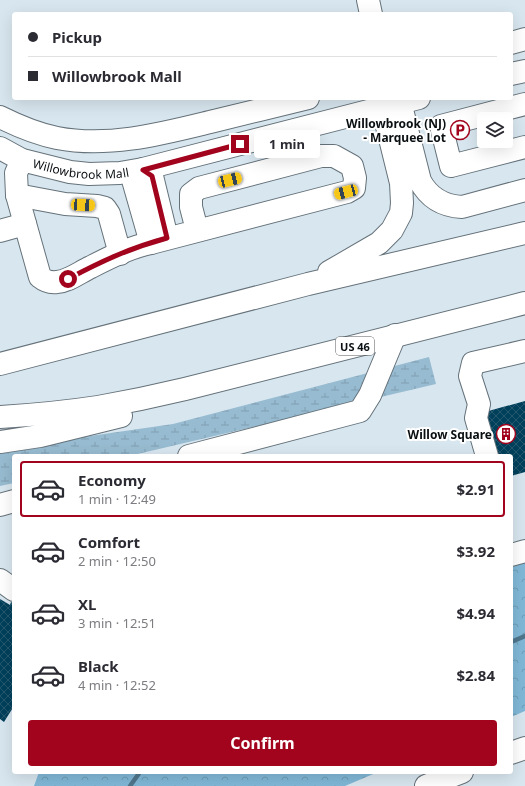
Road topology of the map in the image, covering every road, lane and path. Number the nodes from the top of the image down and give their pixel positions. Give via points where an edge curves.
1 (368, 0) edge
2 (371, 12) edge
3 (525, 39) edge
4 (513, 42) edge
5 (525, 71) edge
6 (513, 74) edge
7 (300, 100) edge
8 (396, 101) edge
9 (502, 104) edge
10 (525, 104) edge
11 (0, 117) edge
12 (268, 137) junction
13 (525, 147) edge
14 (0, 148) edge
15 (22, 160) junction
16 (276, 169) junction
17 (143, 170) junction
18 (525, 190) edge
19 (17, 195) junction
20 (25, 224) junction
21 (197, 230) junction
22 (0, 231) edge
23 (525, 233) edge
24 (159, 240) junction
25 (120, 254) junction
26 (308, 284) junction
27 (525, 302) edge
28 (395, 335) junction
29 (525, 351) edge
30 (0, 364) edge
31 (184, 389) junction
32 (0, 417) edge
33 (0, 442) edge
34 (197, 454) edge
35 (486, 454) edge
36 (12, 502) edge
37 (0, 505) edge
38 (525, 551) edge
39 (513, 554) edge
40 (0, 580) edge
41 (12, 589) edge
42 (525, 748) edge
43 (513, 752) edge
44 (457, 774) edge
45 (426, 786) edge

1 - 2 main road
3 - 4 main road
5 - 6 main road
7 - 11 main road via 175,131 119,141 57,138 22,128
8 - 12 main road, Willowbrook Mall
8 - 18 main road via 420,181 424,189 436,200 448,206 462,207
8 - 26 main road via 402,193 401,213 397,222 379,243
9 - 10 main road
9 - 13 main road via 441,126 451,166
12 - 16 main road
12 - 17 main road, Willowbrook Mall
14 - 15 main road, Willowbrook Mall
15 - 17 main road, Willowbrook Mall via 89,174
15 - 19 main road via 16,173
16 - 21 main road via 199,188 191,194 191,207
16 - 21 main road via 321,156 334,156 352,166 354,188
17 - 24 main road via 152,176
19 - 20 main road
19 - 25 main road via 105,208
20 - 22 main road
20 - 25 main road via 40,277 47,282 68,279
21 - 24 main road
23 - 26 main road
24 - 25 main road
26 - 30 main road
27 - 28 main road, US 46
28 - 31 main road, US 46
28 - 34 main road via 370,395 360,412
29 - 35 main road via 473,363 470,376 479,404 476,418
31 - 32 main road, US 46 via 96,407
31 - 33 main road via 170,405 40,436
36 - 37 main road
38 - 39 main road
40 - 41 main road
42 - 43 main road
44 - 45 main road

